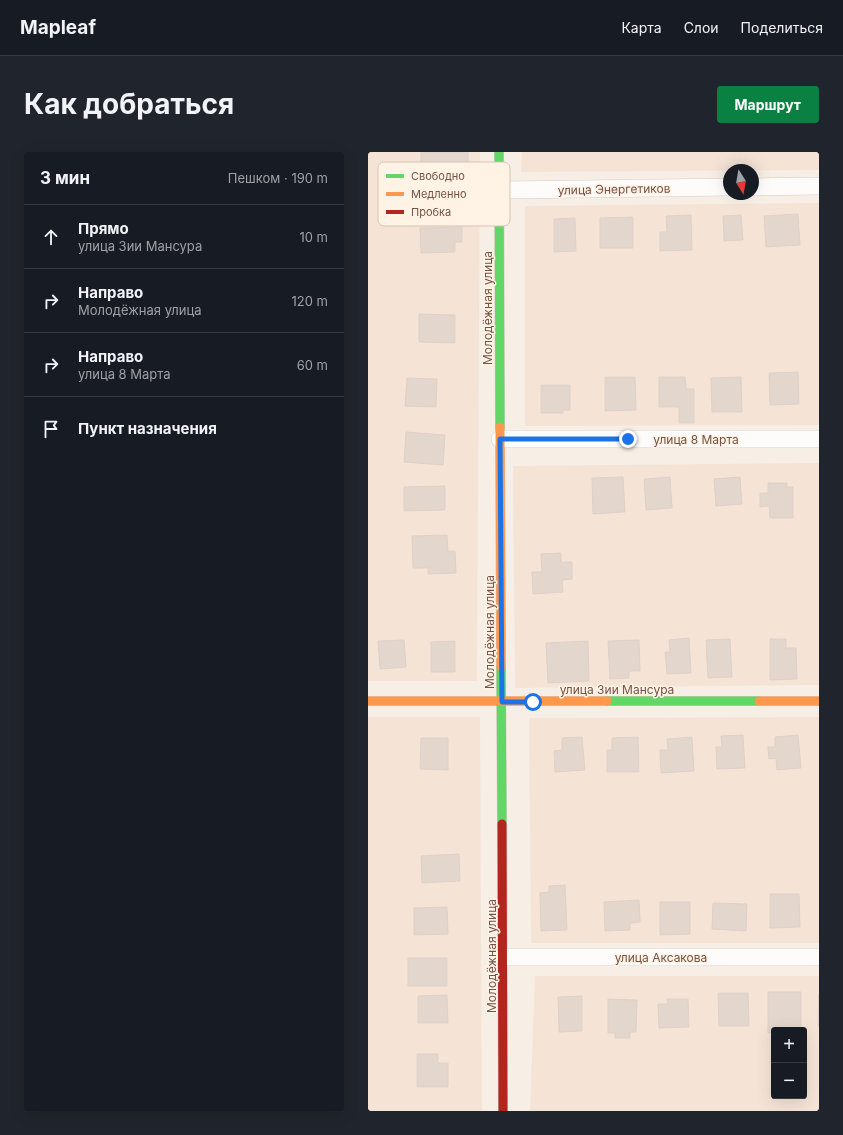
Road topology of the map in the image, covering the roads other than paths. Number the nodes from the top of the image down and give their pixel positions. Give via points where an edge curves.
1 (499, 152) edge
2 (499, 162) edge
3 (819, 186) edge
4 (723, 187) edge
5 (759, 187) edge
6 (510, 190) edge
7 (498, 226) edge
8 (500, 439) junction
9 (819, 439) edge
10 (368, 701) edge
11 (819, 701) edge
12 (502, 702) junction
13 (503, 957) junction
14 (819, 957) edge
15 (503, 1111) edge

1 - 2 street, Молодёжная улица
3 - 5 street
4 - 6 street, улица Энергетиков
7 - 8 street, Молодёжная улица
8 - 9 street, улица 8 Марта
8 - 12 street, Молодёжная улица
10 - 12 street, улица Зии Мансура
11 - 12 street, улица Зии Мансура
12 - 13 street, Молодёжная улица
13 - 14 street, улица Аксакова
13 - 15 street, Молодёжная улица

